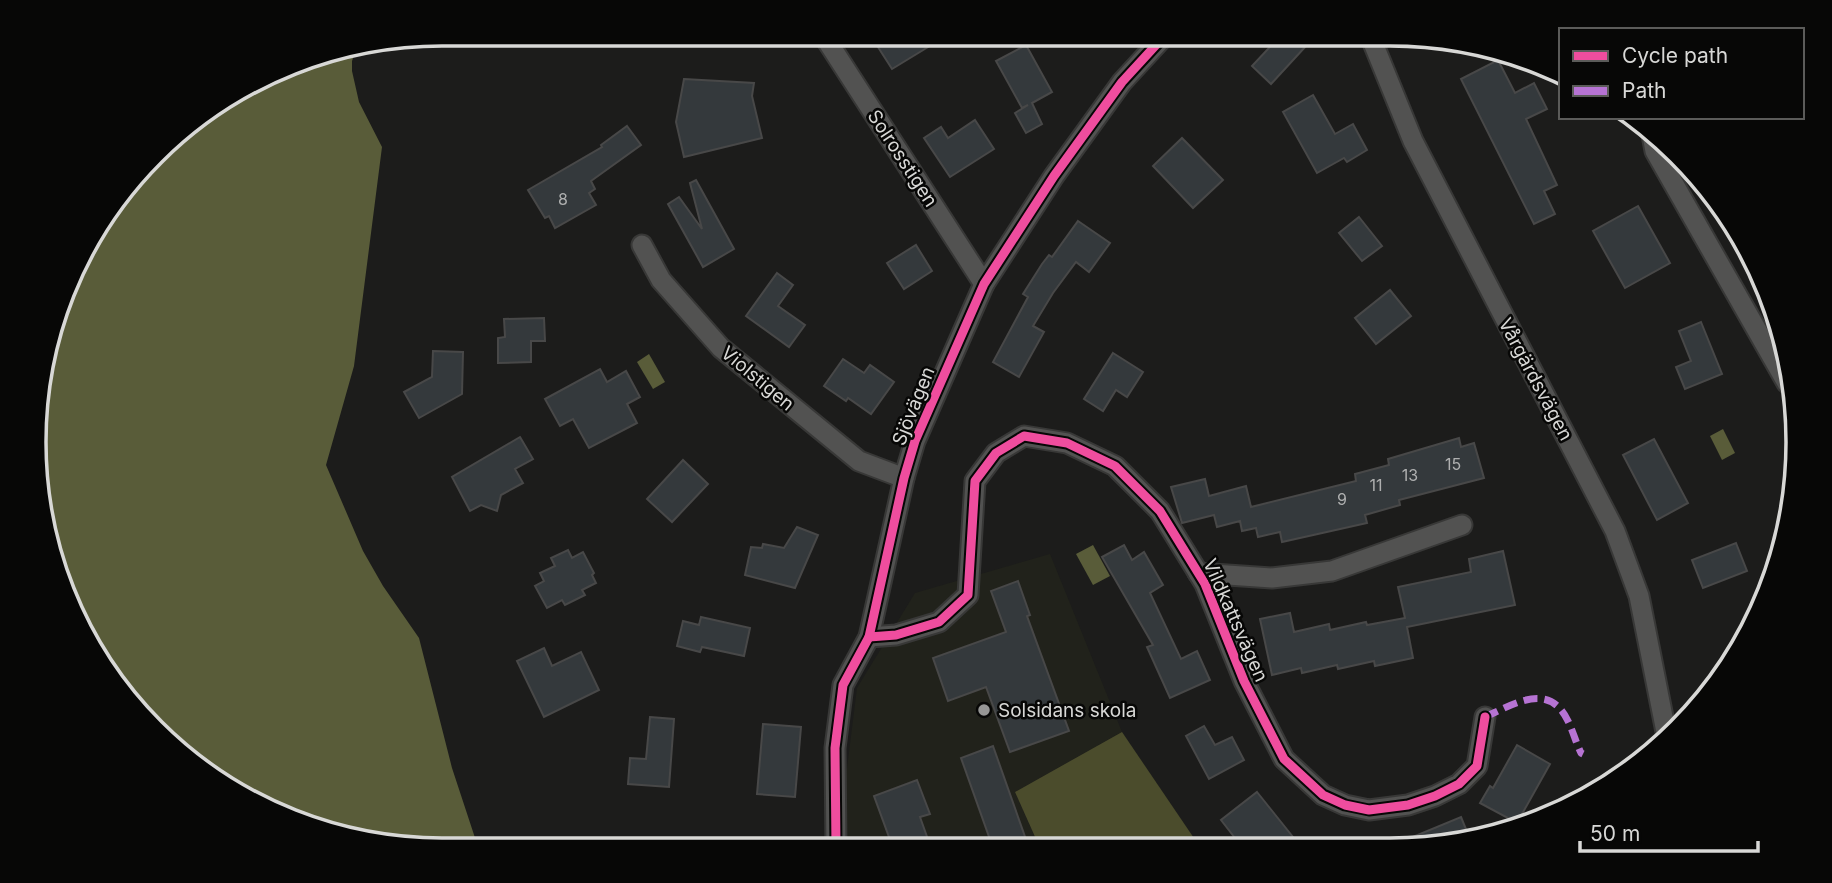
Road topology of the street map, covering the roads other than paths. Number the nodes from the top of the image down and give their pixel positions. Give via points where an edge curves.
1 (829, 46) edge
2 (1155, 46) edge
3 (1374, 46) edge
4 (1654, 146) edge
5 (642, 245) dead end
6 (985, 284) junction
7 (1780, 371) edge
8 (904, 478) junction
9 (1462, 525) dead end
10 (1198, 573) junction
11 (869, 637) junction
12 (1485, 717) dead end
13 (1665, 727) edge
14 (836, 838) edge

1 - 6 street, Solrosstigen
2 - 6 street, Sjövägen via 1122,82 1054,176
3 - 13 street, Vårgärdsvägen via 1413,141 1615,531 1639,596
4 - 7 street
5 - 8 street, Violstigen via 662,280 720,348 859,461
6 - 8 street, Sjövägen via 915,441
8 - 11 street, Sjövägen
9 - 10 street, Vildkattsvägen via 1332,570 1272,578
10 - 11 street, Vildkattsvägen via 1160,511 1115,466 1068,443 1024,436 996,453 975,481 968,595 939,622 896,635
10 - 12 street, Vildkattsvägen via 1244,681 1284,759 1323,795 1369,810 1435,796 1459,784 1478,766
11 - 14 street, Sjövägen via 843,685 835,748

